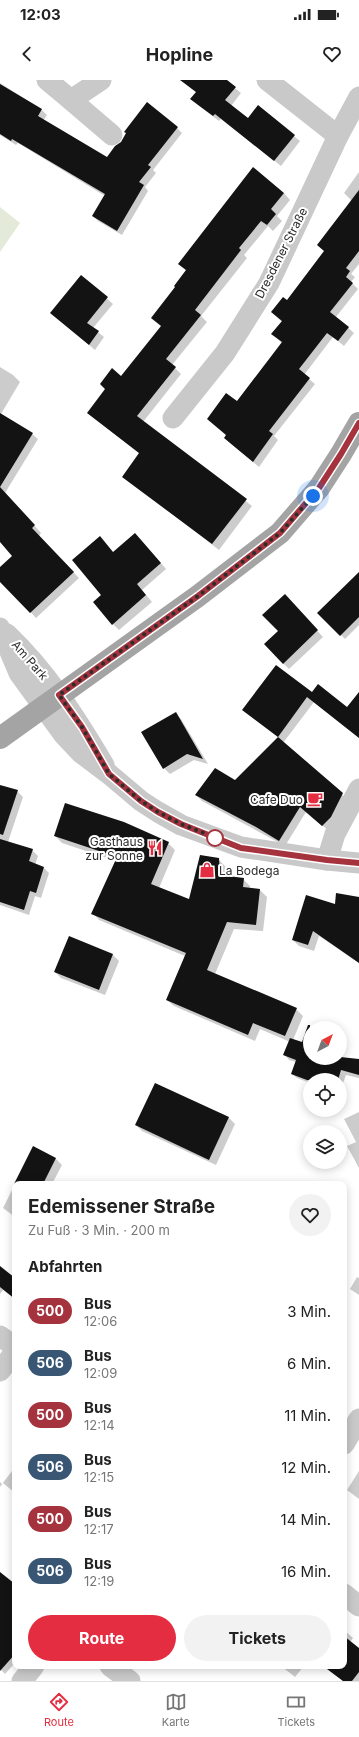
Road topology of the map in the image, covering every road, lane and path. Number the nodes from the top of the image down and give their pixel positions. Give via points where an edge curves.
1 (47, 80) edge
2 (101, 80) edge
3 (267, 80) edge
4 (359, 97) edge
5 (71, 100) junction
6 (112, 135) dead end
7 (338, 136) junction
8 (173, 418) dead end
9 (359, 423) edge
10 (0, 628) edge
11 (50, 701) junction
12 (0, 738) edge
13 (359, 789) edge
14 (327, 860) junction
15 (359, 863) edge
16 (0, 1336) edge
17 (12, 1345) edge
18 (12, 1356) edge
19 (0, 1371) edge
20 (359, 1419) edge
21 (347, 1439) edge
22 (347, 1596) edge
23 (359, 1606) edge
24 (32, 1669) edge
25 (114, 1669) edge
26 (22, 1681) edge
27 (130, 1681) edge

1 - 5 street
2 - 5 street
3 - 7 street
4 - 7 street, Dresdener Straße
5 - 6 street
7 - 8 street, Dresdener Straße via 269,283 225,353
9 - 11 main road via 323,482 280,533 198,596
10 - 11 street, Am Park via 20,646
11 - 12 main road
11 - 14 street, Am Park via 82,727 109,774 141,801 181,824 241,848
13 - 14 street via 335,834
14 - 15 street, Am Park
16 - 17 street
18 - 19 street
20 - 21 street
22 - 23 street
24 - 26 street
25 - 27 street

